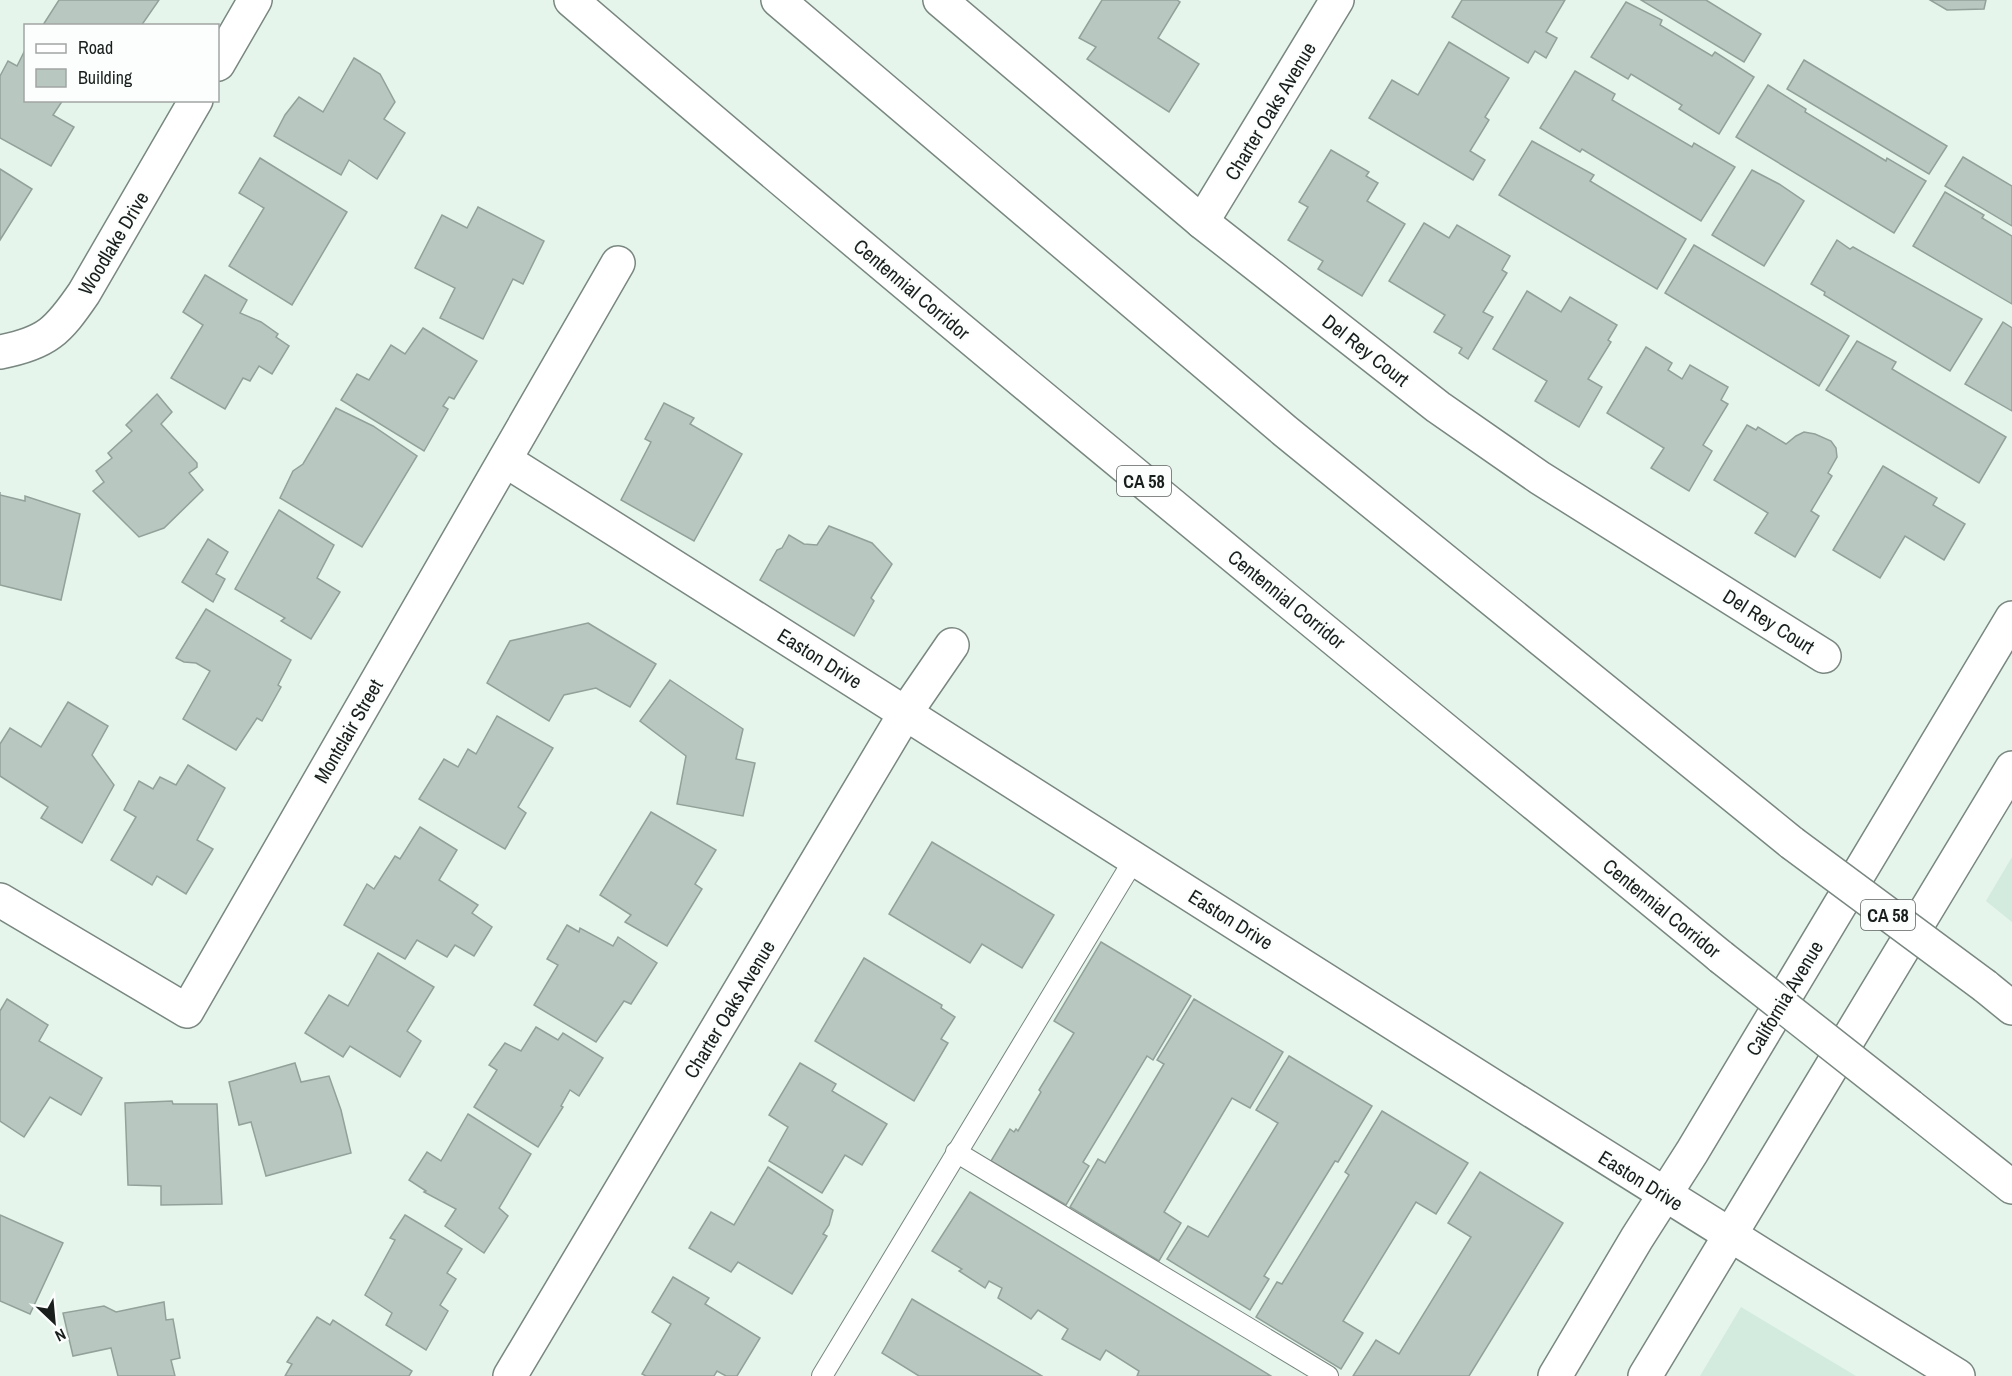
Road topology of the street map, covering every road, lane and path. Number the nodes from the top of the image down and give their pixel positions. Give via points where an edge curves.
1 (255, 0) edge
2 (571, 0) edge
3 (778, 0) edge
4 (940, 0) edge
5 (1337, 0) edge
6 (219, 62) edge
7 (195, 102) edge
8 (1202, 222) junction
9 (618, 262) dead end
10 (0, 352) edge
11 (505, 460) junction
12 (2012, 618) edge
13 (952, 645) dead end
14 (1824, 656) dead end
15 (906, 712) junction
16 (2012, 768) edge
17 (1135, 858) junction
18 (0, 900) edge
19 (2012, 1008) edge
20 (956, 1152) junction
21 (2012, 1186) edge
22 (1665, 1195) junction
23 (1730, 1236) junction
24 (510, 1376) edge
25 (822, 1376) edge
26 (1328, 1376) edge
27 (1555, 1376) edge
28 (1645, 1376) edge
29 (1958, 1376) edge

1 - 6 main road
2 - 21 main road, Centennial Corridor / CA 58, bridge via 748,153 1721,957
3 - 19 main road, CA 58, bridge via 1285,431 1792,843
4 - 8 main road, Del Rey Court
5 - 8 main road, Charter Oaks Avenue
7 - 10 main road, Woodlake Drive via 65,321 24,348
8 - 14 main road, Del Rey Court via 1438,407 1540,478
9 - 11 main road, Montclair Street
11 - 15 main road, Easton Drive
11 - 18 main road, Montclair Street via 187,1011
12 - 22 main road, California Avenue
13 - 15 main road, Charter Oaks Avenue
15 - 17 main road, Easton Drive
15 - 24 main road, Charter Oaks Avenue
16 - 23 main road
17 - 20 lane
17 - 22 main road, Easton Drive
20 - 25 lane
20 - 26 lane
22 - 23 main road, Easton Drive
22 - 27 main road, California Avenue
23 - 28 main road
23 - 29 main road, Easton Drive

